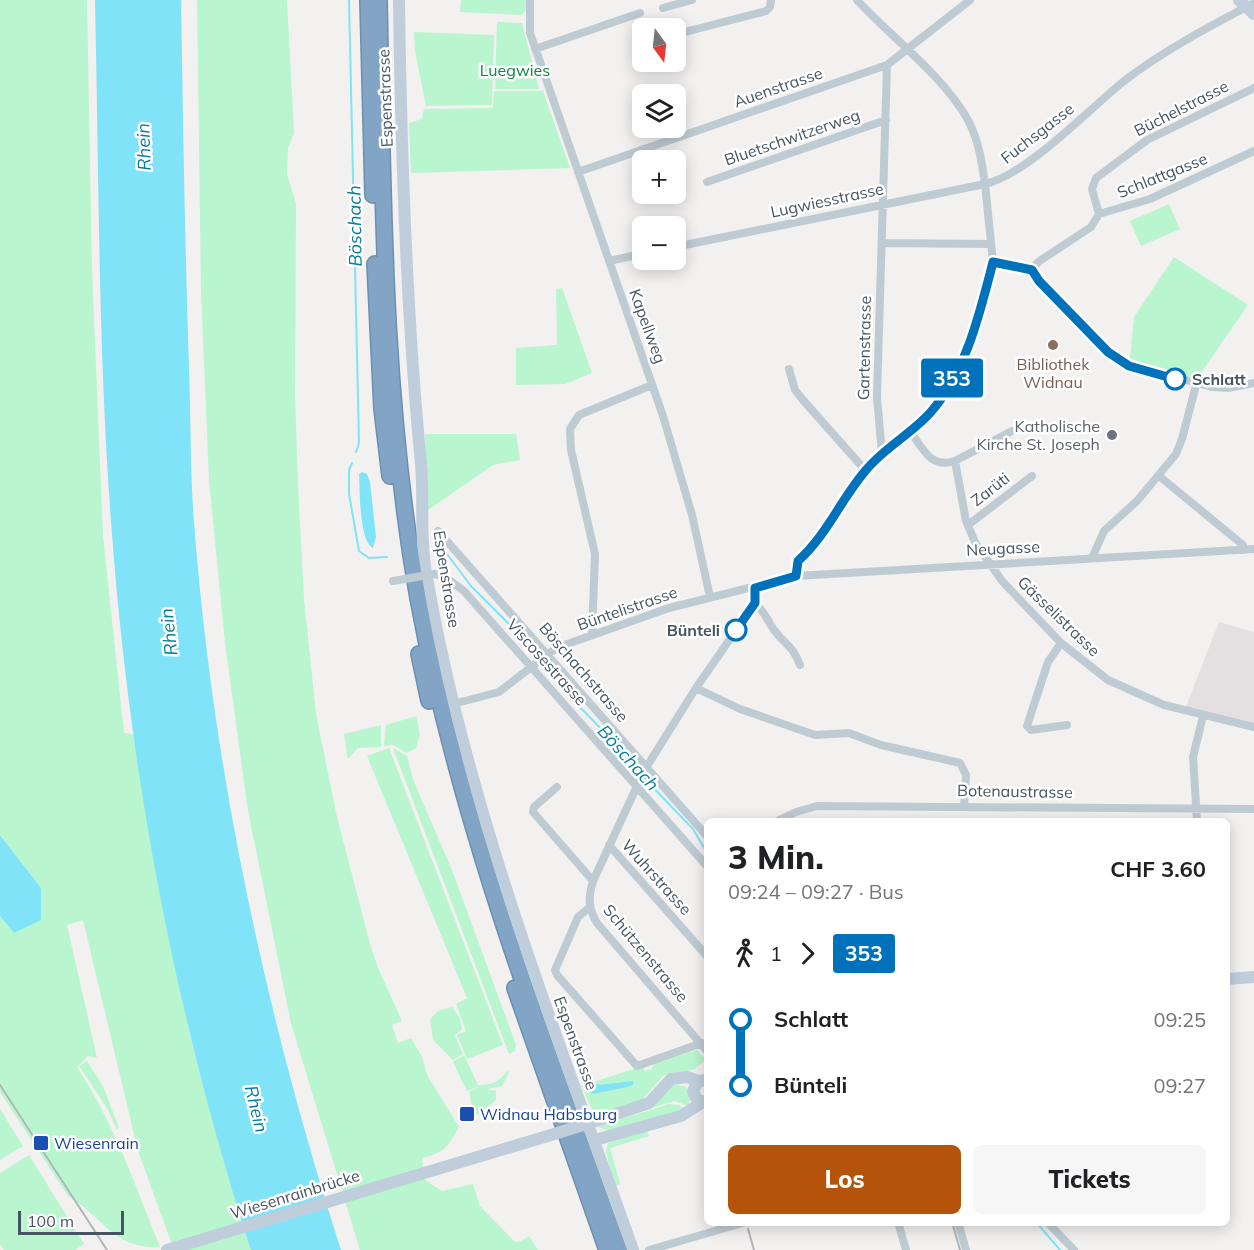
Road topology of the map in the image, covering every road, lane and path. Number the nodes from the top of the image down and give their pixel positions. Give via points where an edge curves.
1 (368, 0) edge
2 (379, 0) edge
3 (385, 0) edge
4 (399, 0) edge
5 (530, 0) edge
6 (692, 0) edge
7 (771, 0) edge
8 (857, 0) edge
9 (970, 0) edge
10 (1249, 6) edge
11 (663, 8) dead end
12 (639, 14) dead end
13 (686, 32) edge
14 (535, 49) junction
15 (908, 50) junction
16 (886, 65) junction
17 (1254, 88) edge
18 (381, 92) junction
19 (886, 120) junction
20 (1254, 151) edge
21 (579, 172) junction
22 (707, 182) dead end
23 (985, 184) junction
24 (882, 204) junction
25 (1099, 214) junction
26 (882, 243) junction
27 (991, 244) junction
28 (686, 245) edge
29 (632, 256) edge
30 (609, 261) junction
31 (993, 262) junction
32 (1032, 270) junction
33 (789, 369) dead end
34 (1254, 383) edge
35 (652, 385) junction
36 (1196, 385) junction
37 (910, 431) junction
38 (1012, 431) dead end
39 (882, 454) junction
40 (956, 460) junction
41 (865, 470) junction
42 (1032, 476) dead end
43 (1159, 476) junction
44 (968, 525) junction
45 (438, 531) dead end
46 (1254, 549) edge
47 (1244, 550) junction
48 (1092, 558) junction
49 (989, 564) junction
50 (796, 576) junction
51 (393, 581) dead end
52 (755, 588) junction
53 (710, 597) junction
54 (755, 603) junction
55 (592, 635) junction
56 (1061, 643) junction
57 (548, 654) junction
58 (800, 666) dead end
59 (533, 668) junction
60 (696, 688) junction
61 (453, 704) junction
62 (1203, 716) junction
63 (1067, 725) dead end
64 (1254, 727) edge
65 (645, 769) junction
66 (637, 785) junction
67 (557, 788) dead end
68 (964, 806) junction
69 (1196, 809) junction
70 (1254, 809) edge
71 (783, 818) edge
72 (1197, 818) edge
73 (704, 833) edge
74 (609, 845) junction
75 (704, 863) edge
76 (593, 881) junction
77 (589, 908) junction
78 (704, 953) edge
79 (1254, 977) edge
80 (1230, 979) edge
81 (704, 1047) edge
82 (701, 1088) edge
83 (595, 1140) junction
84 (732, 1226) edge
85 (899, 1226) edge
86 (959, 1226) edge
87 (1051, 1226) edge
88 (169, 1249) edge
89 (607, 1250) edge
90 (619, 1250) edge
91 (633, 1250) edge
92 (649, 1250) edge
93 (906, 1250) edge
94 (966, 1250) edge
95 (1074, 1250) edge

1 - 89 highway via 382,410 409,602 441,749 464,832
2 - 18 highway
3 - 18 highway via 386,56
4 - 61 street, Espenstrasse via 410,344 422,482 422,533
5 - 14 street, Kapellweg via 529,26
6 - 11 street
7 - 13 street via 766,11
8 - 15 street
9 - 15 street, Auenstrasse
10 - 23 street, Fuchsgasse via 1147,65 1061,136 1003,178
12 - 14 street
14 - 21 street, Kapellweg
15 - 16 street, Auenstrasse
15 - 23 street via 957,103 969,122 980,149
16 - 19 street, Gartenstrasse
16 - 21 street, Auenstrasse
17 - 25 street, Büchelstrasse via 1147,140 1096,178 1092,189
18 - 90 highway via 393,405 408,539 424,628 450,745 495,900
19 - 22 street, Bluetschwitzerweg
19 - 24 street, Gartenstrasse
20 - 25 street, Schlattgasse via 1150,199
21 - 30 street, Kapellweg
23 - 24 street, Lugwiesstrasse
23 - 27 street
24 - 26 street, Gartenstrasse
24 - 28 street, Lugwiesstrasse
25 - 32 street, Schlattgasse via 1091,227
26 - 27 street
26 - 39 street, Gartenstrasse via 877,397
27 - 31 street
29 - 30 street
30 - 35 street, Kapellweg
31 - 32 street
31 - 37 street via 961,360 941,398
32 - 36 street via 1087,333 1125,364
33 - 41 street via 795,390
34 - 36 street via 1220,389
35 - 53 street, Kapellweg via 680,471
35 - 55 street via 579,415 570,429 571,450 595,554
36 - 43 street via 1179,448
37 - 39 street
37 - 40 street via 931,460 945,464
38 - 40 street
39 - 41 street
40 - 44 street, Gässelistrasse
41 - 50 street via 823,536 798,561
42 - 44 street, Zarüti
43 - 47 street via 1243,545
43 - 48 street via 1104,531
44 - 49 street, Gässelistrasse
45 - 57 street, Böschachstrasse
46 - 47 street, Neugasse
47 - 48 street, Neugasse
48 - 49 street, Neugasse
49 - 50 street, Neugasse
49 - 56 street, Gässelistrasse
50 - 52 street, Neugasse
51 - 59 street, Viscosestrasse, bridge via 434,574 445,577 464,591
52 - 53 street, Büntelistrasse
52 - 54 street
53 - 55 street, Büntelistrasse
54 - 58 street via 764,609 773,629 793,649
54 - 60 street, Schützenstrasse
55 - 57 street, Büntelistrasse
56 - 62 street, Gässelistrasse via 1108,680 1164,705
56 - 63 street via 1048,662 1027,726 1031,730
57 - 59 street, Büntelistrasse
57 - 65 street, Böschachstrasse
59 - 61 street, Büntelistrasse via 492,696
59 - 66 street, Viscosestrasse
60 - 65 street, Schützenstrasse
60 - 68 street via 740,709 815,735 849,733 881,745 960,763 966,775
61 - 83 street, Espenstrasse via 512,912
62 - 64 street, Gässelistrasse
62 - 69 street via 1193,758
65 - 66 street, Schützenstrasse
65 - 73 street, Böschachstrasse
66 - 74 street, Schützenstrasse
66 - 75 street, Viscosestrasse
67 - 76 street via 532,812
68 - 69 street, Botenaustrasse
68 - 71 street, Botenaustrasse via 818,806
69 - 70 street, Botenaustrasse
69 - 72 street
74 - 76 street, Schützenstrasse
74 - 78 street, Wuhrstrasse
76 - 77 street, Schützenstrasse
77 - 81 street, Schützenstrasse via 597,923
77 - 81 street via 578,917 555,970 557,975 637,1066
79 - 80 street
82 - 83 street via 691,1111
82 - 88 street, Wiesenrainbrücke, bridge via 687,1077 676,1078 666,1082 649,1103 602,1119
83 - 91 street, Espenstrasse
84 - 92 street
85 - 93 street
86 - 94 street
87 - 95 street

